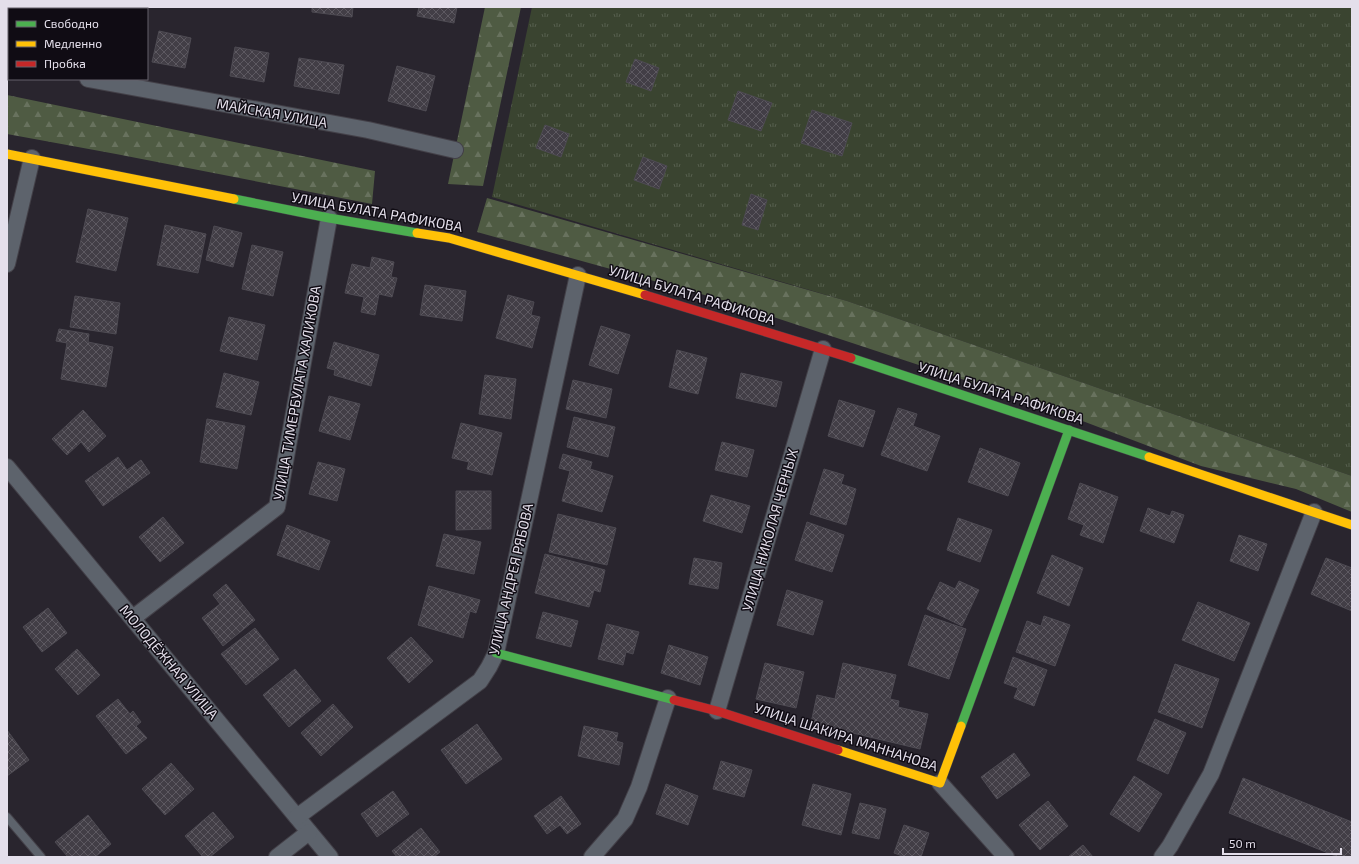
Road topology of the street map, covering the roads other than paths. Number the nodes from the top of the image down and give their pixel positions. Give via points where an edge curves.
1 (93, 80) edge
2 (455, 150) dead end
3 (7, 154) edge
4 (32, 158) junction
5 (329, 218) junction
6 (7, 264) edge
7 (578, 275) junction
8 (823, 349) junction
9 (1069, 430) junction
10 (7, 467) edge
11 (1314, 512) junction
12 (1352, 525) edge
13 (133, 618) junction
14 (496, 653) junction
15 (668, 698) junction
16 (717, 711) junction
17 (940, 783) junction
18 (7, 817) edge
19 (297, 817) junction
20 (309, 832) junction
21 (41, 857) edge
22 (277, 857) edge
23 (330, 857) edge
24 (592, 857) edge
25 (1006, 857) edge
26 (1162, 857) edge

1 - 2 street, МАЙСКАЯ УЛИЦА via 368,130
3 - 4 street, УЛИЦА БУЛАТА РАФИКОВА
4 - 5 street, УЛИЦА БУЛАТА РАФИКОВА
4 - 6 street
5 - 7 street, УЛИЦА БУЛАТА РАФИКОВА via 449,238
5 - 13 street, УЛИЦА ТИМЕРБУЛАТА ХАЛИКОВА via 277,507
7 - 8 street, УЛИЦА БУЛАТА РАФИКОВА
7 - 14 street, УЛИЦА АНДРЕЯ РЯБОВА
8 - 9 street, УЛИЦА БУЛАТА РАФИКОВА
8 - 16 street, УЛИЦА НИКОЛАЯ ЧЕРНЫХ
9 - 11 street, УЛИЦА БУЛАТА РАФИКОВА
9 - 17 street, УЛИЦА ШАКИРА МАННАНОВА
10 - 13 street, МОЛОДЁЖНАЯ УЛИЦА
11 - 12 street, УЛИЦА БУЛАТА РАФИКОВА
11 - 26 street via 1211,774
13 - 19 street, МОЛОДЁЖНАЯ УЛИЦА
14 - 15 street, УЛИЦА ШАКИРА МАННАНОВА
14 - 19 street, УЛИЦА АНДРЕЯ РЯБОВА via 480,681
15 - 16 street, УЛИЦА ШАКИРА МАННАНОВА
15 - 24 street via 639,787 624,819
16 - 17 street, УЛИЦА ШАКИРА МАННАНОВА
17 - 25 street
18 - 21 lane
19 - 20 street, МОЛОДЁЖНАЯ УЛИЦА
20 - 22 street
20 - 23 street, МОЛОДЁЖНАЯ УЛИЦА

